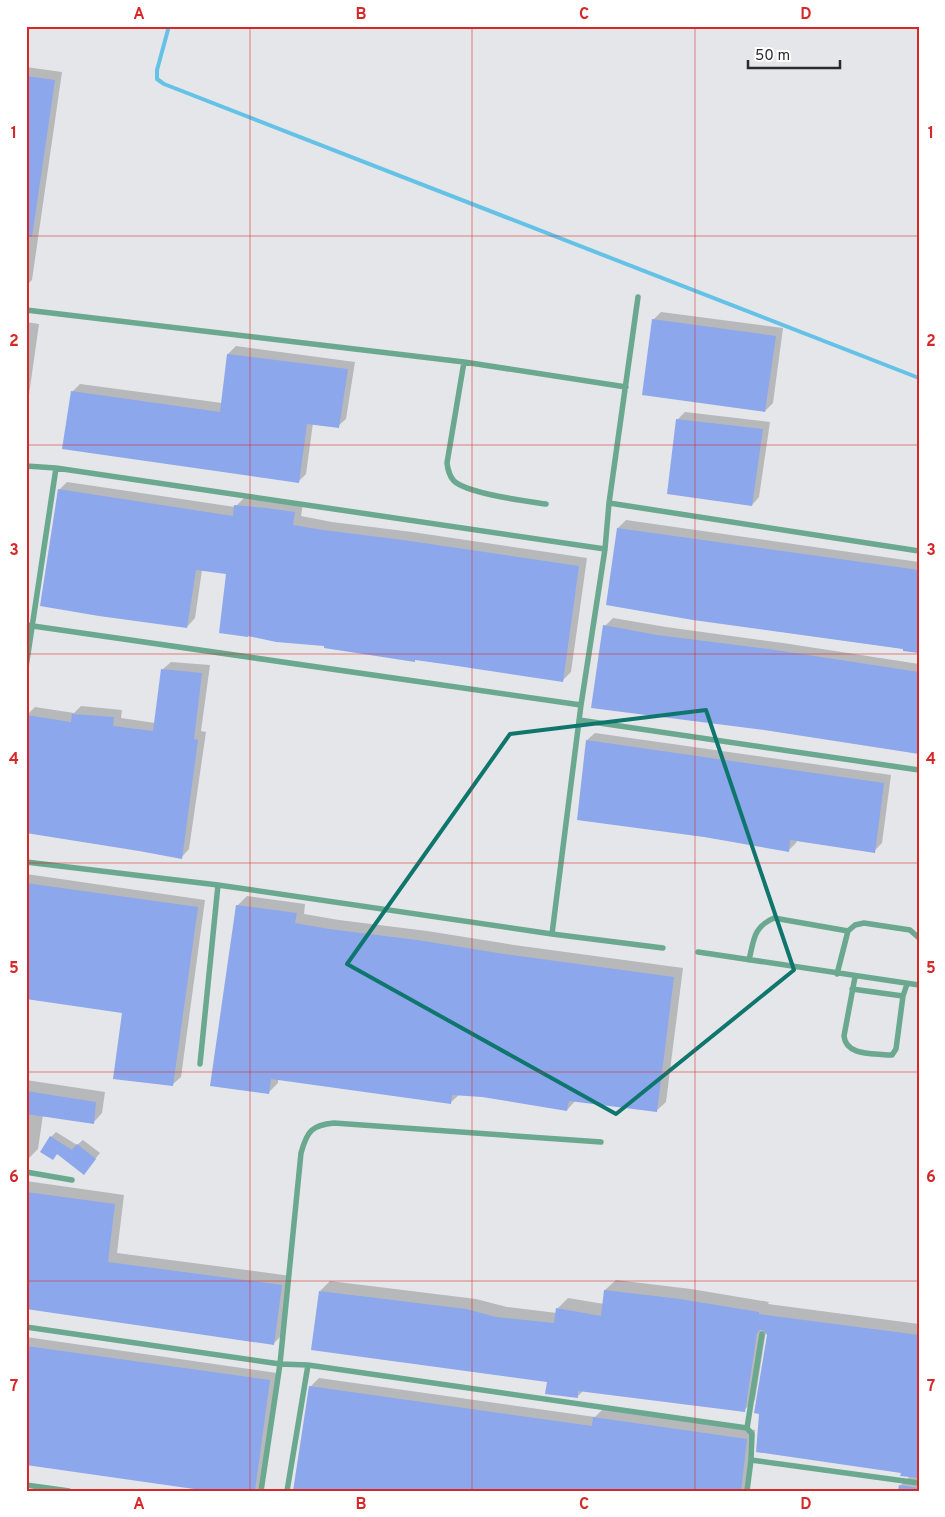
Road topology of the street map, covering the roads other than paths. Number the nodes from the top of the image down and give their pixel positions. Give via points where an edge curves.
1 (638, 297) dead end
2 (26, 310) edge
3 (464, 362) junction
4 (626, 387) junction
5 (26, 466) edge
6 (56, 468) junction
7 (610, 503) junction
8 (546, 504) dead end
9 (605, 549) junction
10 (919, 552) edge
11 (29, 625) edge
12 (26, 667) edge
13 (581, 705) junction
14 (579, 720) junction
15 (919, 770) edge
16 (26, 862) edge
17 (218, 885) junction
18 (848, 931) junction
19 (552, 934) junction
20 (919, 938) edge
21 (662, 948) dead end
22 (698, 952) dead end
23 (749, 960) junction
24 (837, 974) junction
25 (855, 977) junction
26 (907, 984) junction
27 (919, 985) edge
28 (852, 989) junction
29 (903, 996) junction
30 (200, 1064) dead end
31 (601, 1142) dead end
32 (26, 1172) edge
33 (72, 1180) dead end
34 (26, 1327) edge
35 (762, 1334) dead end
36 (280, 1364) junction
37 (308, 1365) junction
38 (747, 1428) junction
39 (751, 1460) junction
40 (919, 1483) edge
41 (26, 1485) edge
42 (69, 1491) edge
43 (261, 1491) edge
44 (287, 1491) edge
45 (747, 1491) edge

1 - 4 lane
2 - 3 lane
3 - 4 lane
3 - 8 lane via 448,473 453,481 464,487
4 - 7 lane
5 - 6 lane
6 - 9 lane
6 - 11 lane
7 - 9 lane
7 - 10 lane
9 - 13 lane
11 - 12 lane
11 - 13 lane
13 - 14 lane
14 - 15 lane
14 - 19 lane
16 - 17 lane
17 - 19 lane
17 - 30 lane
18 - 20 lane via 864,923 910,930
18 - 23 lane via 774,918 764,922 756,931
18 - 24 lane
19 - 21 lane
22 - 23 lane
23 - 24 lane
24 - 25 lane
25 - 26 lane
25 - 28 lane
26 - 27 lane
26 - 29 lane
28 - 29 lane
28 - 29 lane via 844,1036 846,1045 850,1050 879,1054 888,1055 896,1050
31 - 36 lane via 334,1123 318,1125 304,1140 301,1153
32 - 33 lane
34 - 36 lane
35 - 38 lane
36 - 37 lane
36 - 43 lane
37 - 38 lane
37 - 44 lane
38 - 39 lane via 752,1434
39 - 40 lane
39 - 45 lane
41 - 42 lane

